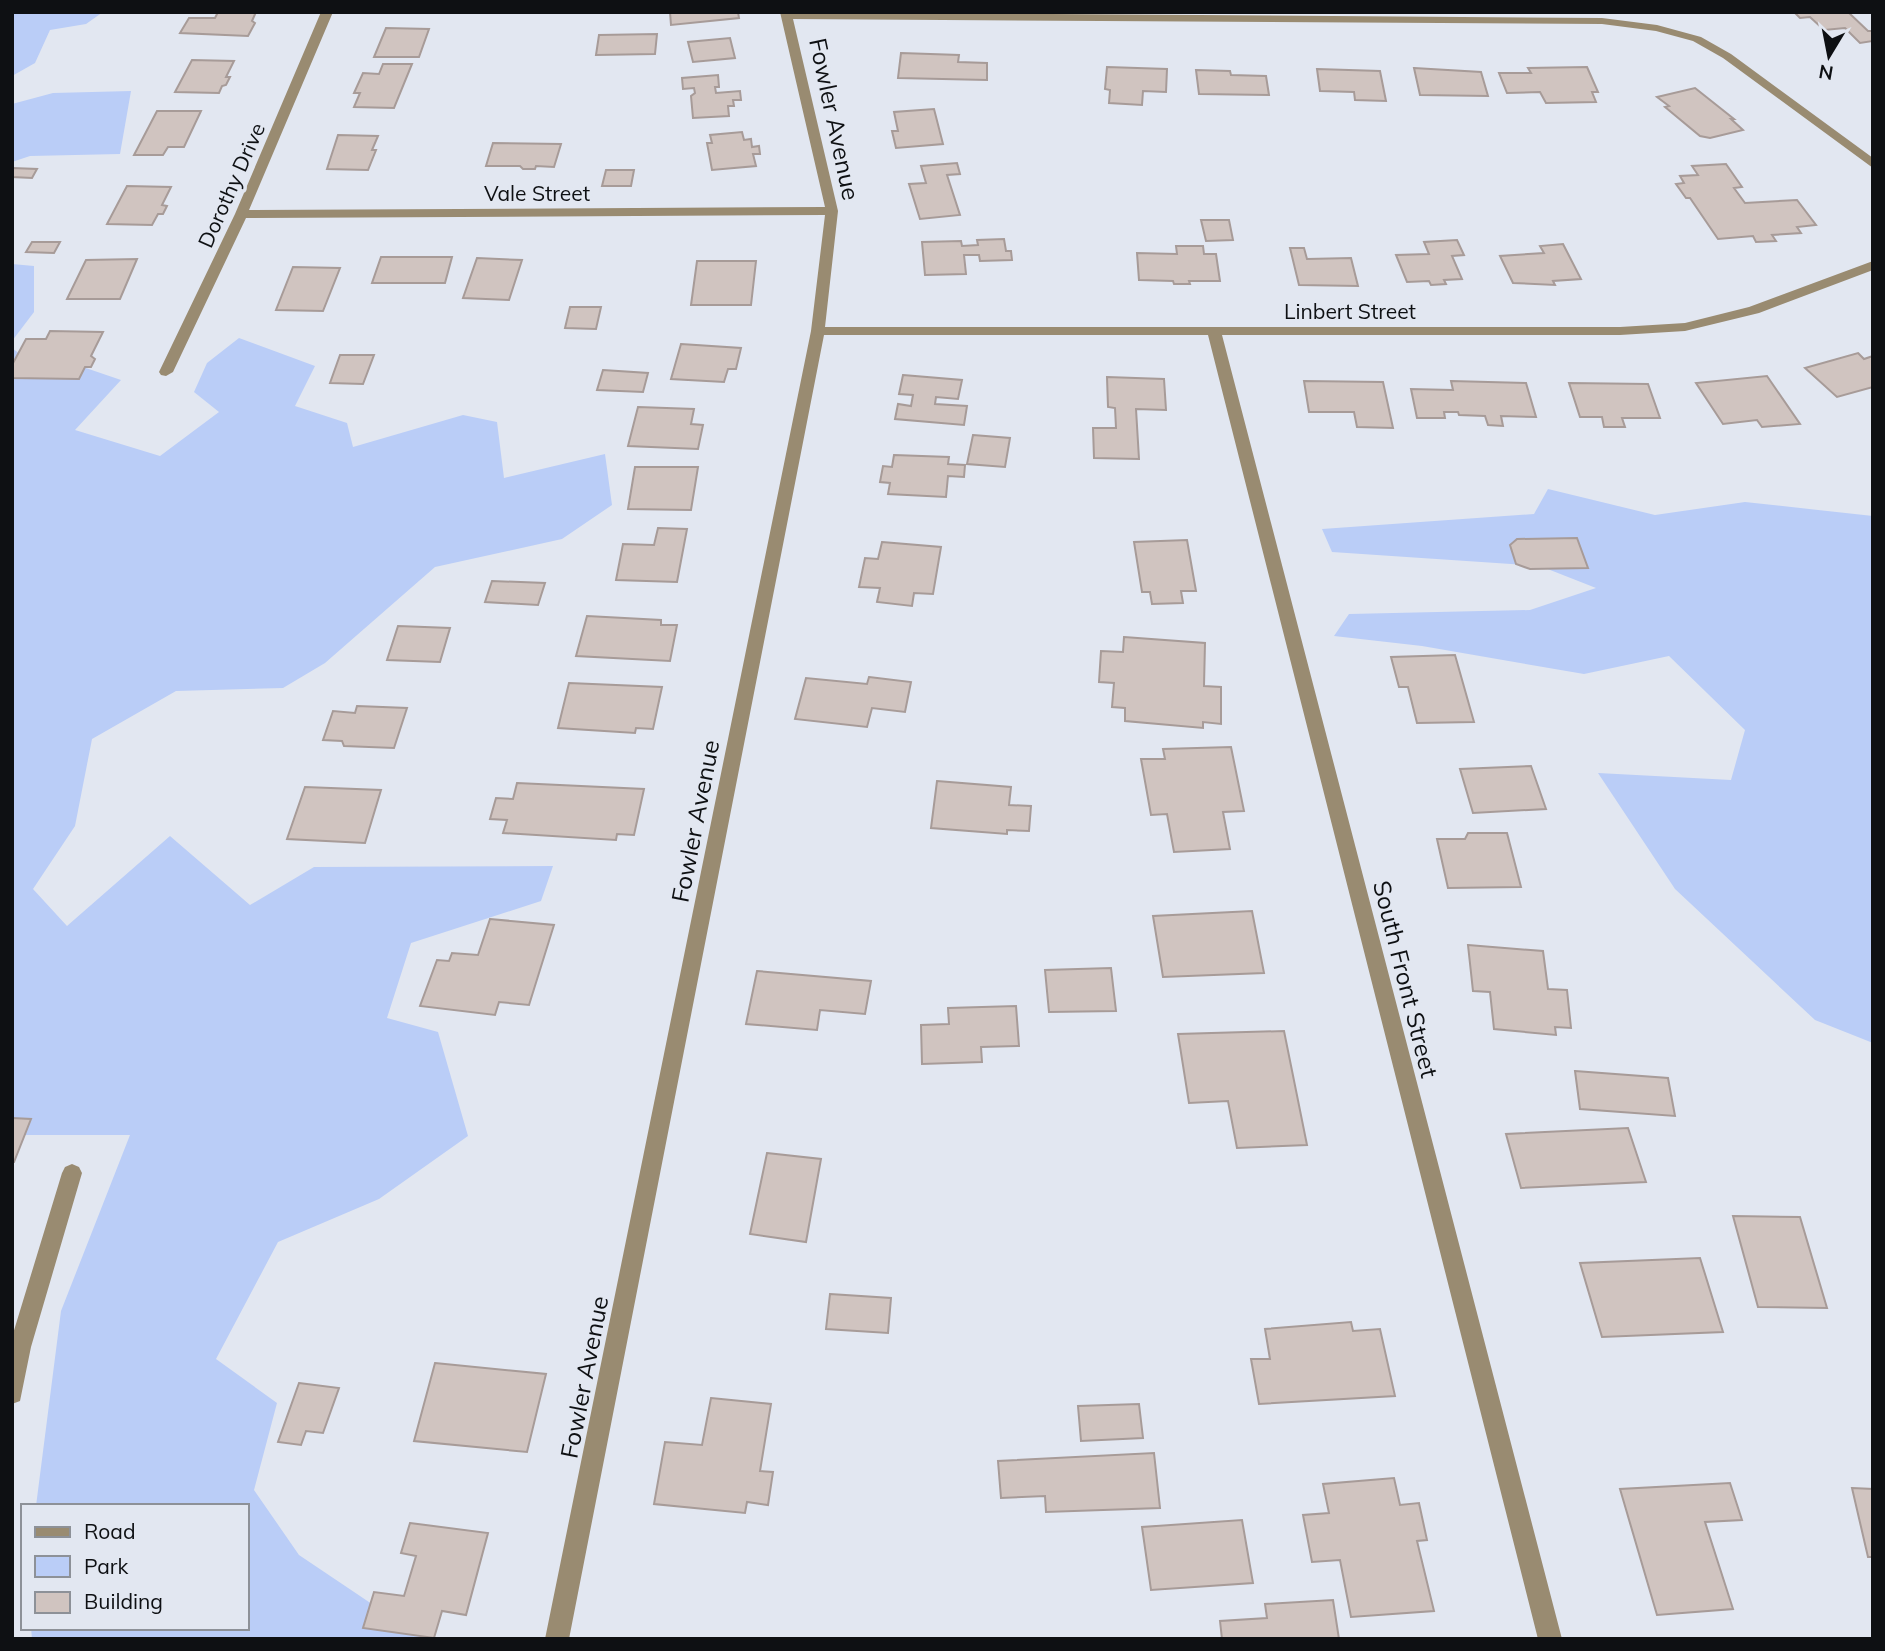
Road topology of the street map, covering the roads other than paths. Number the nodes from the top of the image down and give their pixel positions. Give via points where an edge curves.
1 (327, 12) edge
2 (787, 14) edge
3 (1873, 164) edge
4 (832, 211) junction
5 (241, 214) junction
6 (1873, 265) edge
7 (818, 331) junction
8 (1214, 332) junction
9 (166, 372) dead end
10 (72, 1173) dead end
11 (12, 1394) edge
12 (557, 1639) edge
13 (1550, 1639) edge

1 - 5 street, Dorothy Drive
2 - 3 street via 1602,21 1657,28 1697,39 1727,56
2 - 4 street, Fowler Avenue
4 - 5 street, Vale Street
4 - 7 street, Fowler Avenue
5 - 9 street, Dorothy Drive
6 - 8 street, Linbert Street via 1754,310 1685,327
7 - 8 street, Linbert Street
7 - 12 street, Fowler Avenue
8 - 13 street, South Front Street
10 - 11 street via 20,1347

